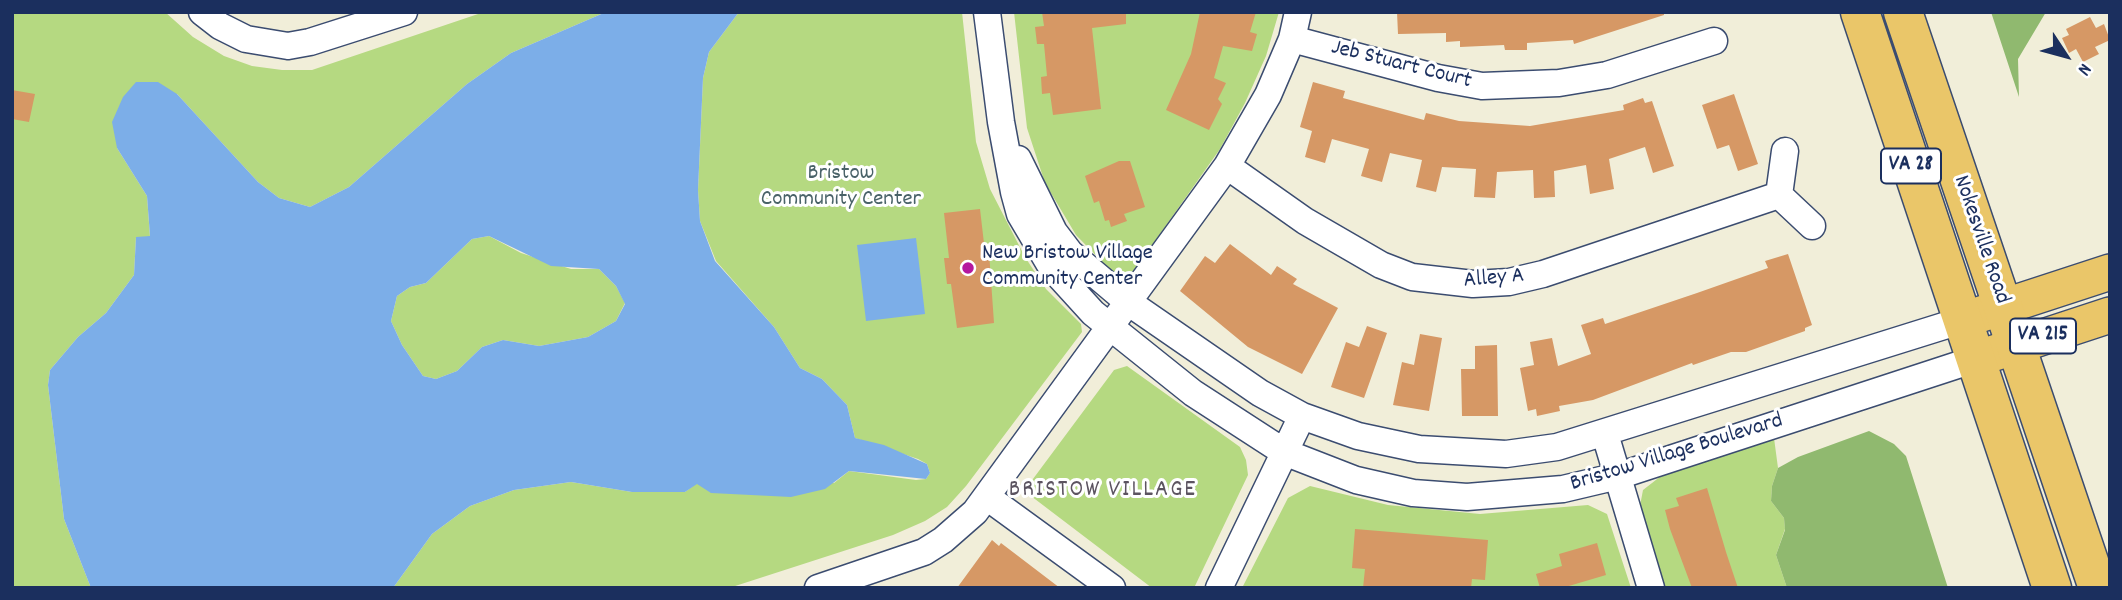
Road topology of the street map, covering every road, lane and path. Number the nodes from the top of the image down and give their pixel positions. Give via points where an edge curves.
1 (202, 12) edge
2 (404, 12) edge
3 (987, 12) edge
4 (1298, 12) edge
5 (1860, 12) edge
6 (1903, 12) edge
7 (1292, 38) junction
8 (1714, 41) dead end
9 (1001, 122) junction
10 (1785, 150) dead end
11 (1227, 166) junction
12 (1779, 195) junction
13 (1812, 226) dead end
14 (2110, 272) edge
15 (1128, 302) junction
16 (2003, 306) junction
17 (2110, 315) edge
18 (1963, 320) junction
19 (1110, 327) junction
20 (2015, 345) junction
21 (1976, 359) junction
22 (1302, 416) junction
23 (1605, 433) junction
24 (1284, 452) junction
25 (1618, 476) junction
26 (987, 497) junction
27 (818, 588) edge
28 (1112, 588) edge
29 (1219, 588) edge
30 (1651, 588) edge
31 (2052, 588) edge
32 (2098, 588) edge

1 - 2 street via 246,39 288,46
3 - 9 street, Bristow Village Boulevard
4 - 7 street
5 - 18 highway, Nokesville Road / VA 28
6 - 16 highway, Nokesville Road / VA 28
7 - 8 street, Jeb Stuart Court via 1482,86 1559,83 1607,75
7 - 11 street via 1268,94
9 - 15 street, Bristow Village Boulevard via 1054,232 1088,271
9 - 19 street, Bristow Village Boulevard via 1020,214 1037,246 1072,292
10 - 12 street
11 - 12 street, Alley A via 1345,246 1412,277 1442,282 1492,284 1535,276
11 - 15 street
12 - 13 street
14 - 16 main road, VA 215
15 - 19 street
15 - 22 street, Bristow Village Boulevard via 1260,393
16 - 18 main road, VA 215
16 - 20 highway, Nokesville Road / VA 28
17 - 20 main road, VA 215
18 - 21 highway, Nokesville Road / VA 28
18 - 23 street, Bristow Village Boulevard
19 - 24 street, Bristow Village Boulevard via 1193,393
19 - 26 street
20 - 21 main road, VA 215
20 - 32 highway, Nokesville Road / VA 28
21 - 25 street, Bristow Village Boulevard
21 - 31 highway, Nokesville Road / VA 28
22 - 23 street, Bristow Village Boulevard via 1390,443 1463,453 1534,452
22 - 24 street
23 - 25 street
24 - 25 street, Bristow Village Boulevard via 1356,480 1440,495 1527,494
24 - 29 street
25 - 30 street
26 - 27 street via 959,527 924,551
26 - 28 street

